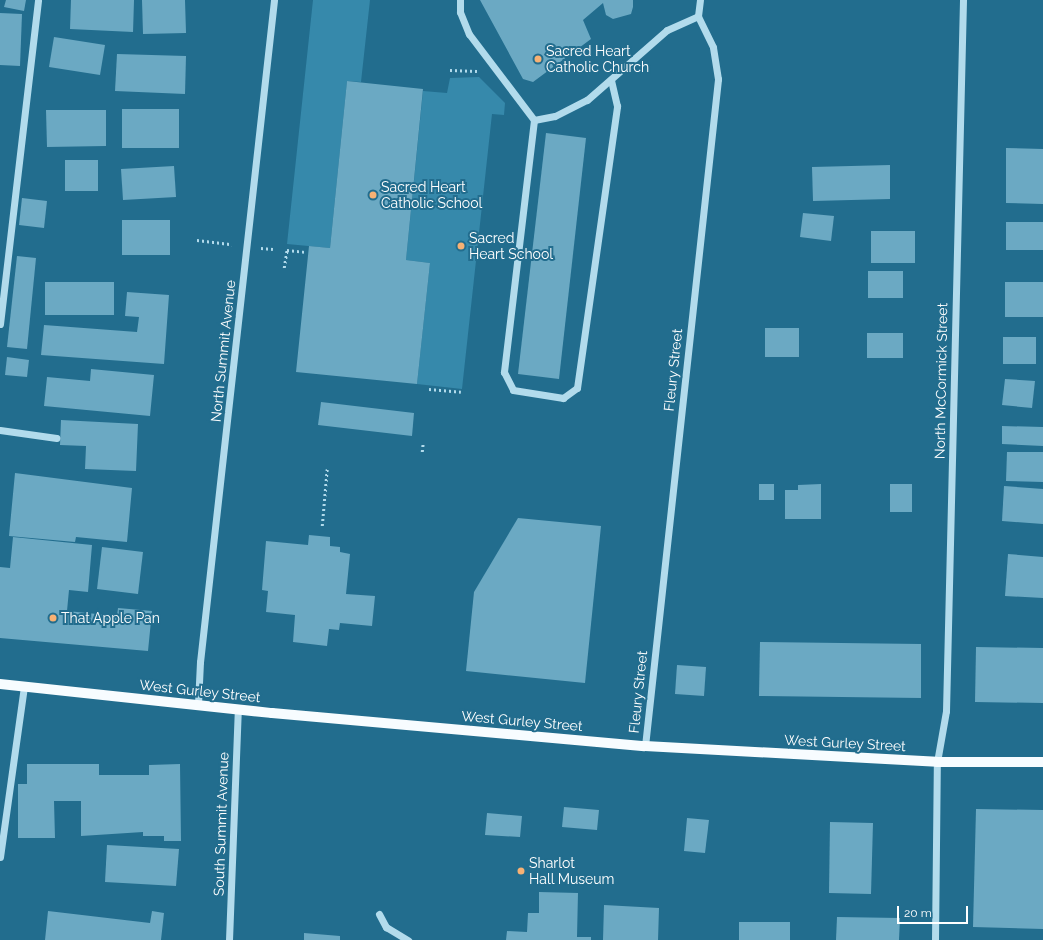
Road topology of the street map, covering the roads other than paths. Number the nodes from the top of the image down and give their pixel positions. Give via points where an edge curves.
1 (38, 0) edge
2 (274, 0) edge
3 (460, 0) edge
4 (700, 0) edge
5 (963, 0) edge
6 (698, 16) junction
7 (611, 81) junction
8 (534, 120) junction
9 (0, 324) edge
10 (0, 430) edge
11 (56, 438) dead end
12 (0, 684) edge
13 (24, 687) junction
14 (198, 704) junction
15 (238, 709) junction
16 (645, 746) junction
17 (937, 762) junction
18 (1043, 762) edge
19 (0, 857) edge
20 (379, 914) dead end
21 (229, 940) edge
22 (408, 940) edge
23 (935, 940) edge

1 - 9 street
2 - 14 street, North Summit Avenue via 200,662
3 - 8 street via 460,12 468,34
4 - 6 street
5 - 17 street, North McCormick Street via 946,721
6 - 7 street via 667,30
6 - 16 street, Fleury Street via 713,47 718,79
7 - 8 street via 587,100 555,116
7 - 8 street via 617,106 577,388 562,398 513,390 504,372
10 - 11 street
12 - 13 main road, West Gurley Street
13 - 14 main road, West Gurley Street
13 - 19 street
14 - 15 main road, West Gurley Street
15 - 16 main road, West Gurley Street
15 - 21 street, South Summit Avenue
16 - 17 main road, West Gurley Street
17 - 18 main road, West Gurley Street
17 - 23 street, North McCormick Street
20 - 22 street via 386,927

